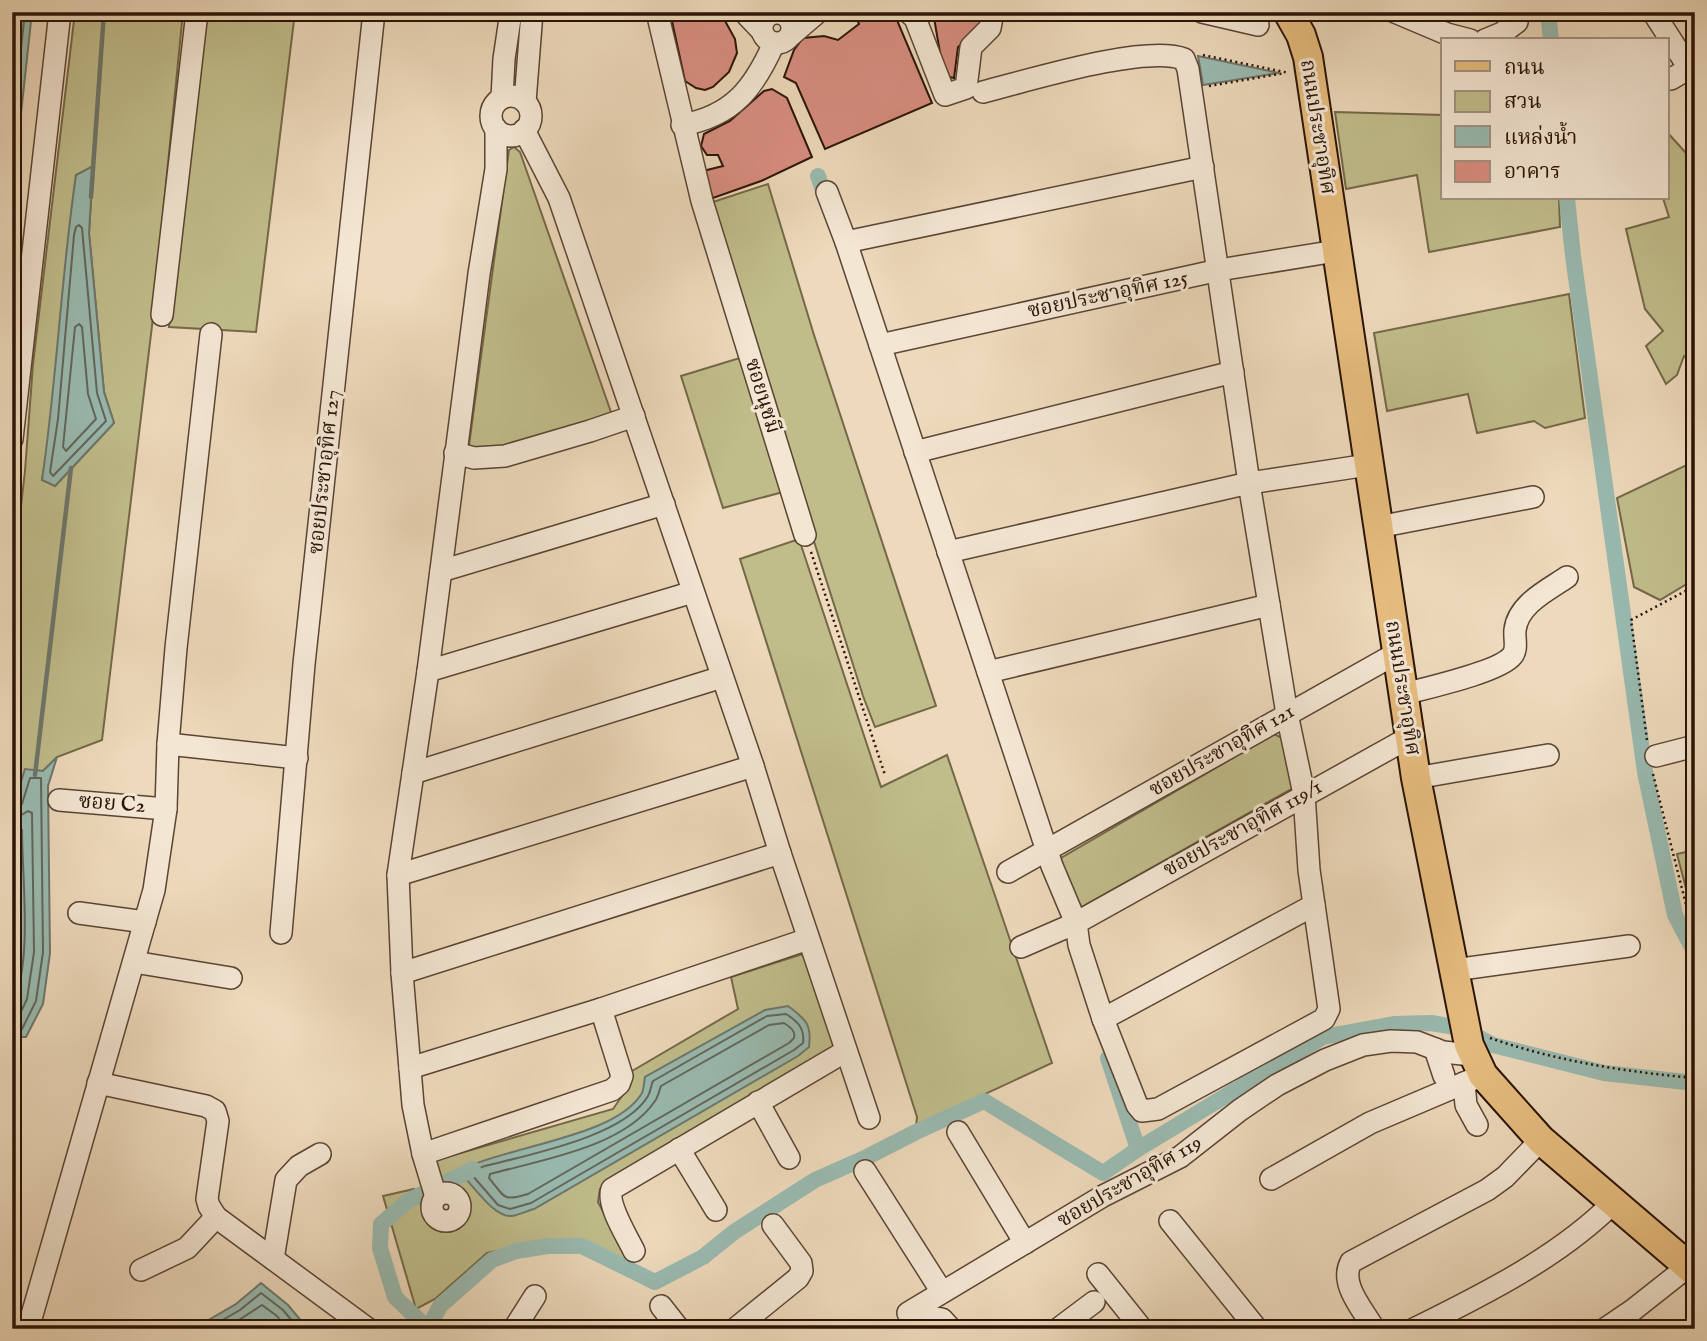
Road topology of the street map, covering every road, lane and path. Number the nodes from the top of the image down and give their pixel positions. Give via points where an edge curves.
1 (61, 12) edge
2 (197, 12) edge
3 (374, 12) edge
4 (511, 12) edge
5 (531, 12) edge
6 (657, 12) edge
7 (744, 12) edge
8 (818, 12) edge
9 (908, 12) edge
10 (993, 12) edge
11 (1202, 12) edge
12 (1288, 12) edge
13 (1395, 12) edge
14 (1653, 12) edge
15 (1517, 22) dead end
16 (1258, 25) dead end
17 (775, 37) junction
18 (1462, 38) edge
19 (1490, 38) edge
20 (1667, 38) edge
21 (1668, 39) edge
22 (1193, 53) dead end
23 (1685, 70) edge
24 (1298, 73) junction
25 (1199, 87) dead end
26 (983, 92) dead end
27 (502, 98) junction
28 (525, 102) junction
29 (682, 125) junction
30 (496, 129) junction
31 (524, 130) junction
32 (1203, 167) junction
33 (827, 192) dead end
34 (846, 242) junction
35 (1336, 251) junction
36 (1219, 270) junction
37 (162, 314) dead end
38 (211, 334) dead end
39 (880, 345) junction
40 (1233, 372) junction
41 (634, 416) junction
42 (12, 439) edge
43 (915, 452) junction
44 (455, 453) junction
45 (1368, 465) junction
46 (1250, 483) junction
47 (1533, 496) dead end
48 (664, 504) junction
49 (1378, 527) junction
50 (805, 535) joint
51 (948, 552) junction
52 (441, 571) junction
53 (1567, 576) dead end
54 (693, 592) junction
55 (1269, 605) junction
56 (1397, 653) junction
57 (428, 671) junction
58 (988, 672) junction
59 (722, 677) junction
60 (1404, 694) junction
61 (1287, 714) junction
62 (1410, 737) junction
63 (168, 744) junction
64 (1695, 746) edge
65 (1548, 755) dead end
66 (1656, 755) dead end
67 (296, 758) junction
68 (753, 766) junction
69 (413, 773) junction
70 (885, 775) dead end
71 (1416, 778) junction
72 (1304, 794) junction
73 (59, 800) dead end
74 (166, 808) junction
75 (1047, 850) junction
76 (780, 853) junction
77 (1008, 872) dead end
78 (398, 875) junction
79 (1314, 905) junction
80 (79, 913) dead end
81 (145, 922) junction
82 (1076, 923) junction
83 (281, 933) dead end
84 (808, 939) junction
85 (1629, 946) dead end
86 (1021, 947) dead end
87 (134, 962) junction
88 (1454, 970) junction
89 (402, 973) junction
90 (231, 978) dead end
91 (601, 1009) junction
92 (1103, 1019) junction
93 (1435, 1049) junction
94 (846, 1051) junction
95 (1465, 1052) junction
96 (410, 1068) junction
97 (1695, 1078) edge
98 (98, 1083) junction
99 (758, 1102) junction
100 (869, 1118) dead end
101 (1477, 1125) dead end
102 (958, 1132) dead end
103 (1541, 1140) junction
104 (680, 1149) junction
105 (320, 1154) dead end
106 (424, 1154) junction
107 (789, 1158) dead end
108 (865, 1171) dead end
109 (1271, 1179) dead end
110 (436, 1197) dead end
111 (1614, 1203) junction
112 (716, 1210) dead end
113 (216, 1217) junction
114 (1170, 1221) dead end
115 (773, 1225) dead end
116 (1025, 1243) junction
117 (635, 1251) dead end
118 (273, 1259) junction
119 (1693, 1267) edge
120 (141, 1270) dead end
121 (1098, 1274) dead end
122 (942, 1292) junction
123 (535, 1296) dead end
124 (1094, 1302) dead end
125 (661, 1306) dead end
126 (909, 1321) edge
127 (28, 1329) edge
128 (368, 1329) edge
129 (514, 1329) edge
130 (679, 1329) edge
131 (735, 1329) edge
132 (951, 1329) edge
133 (1058, 1329) edge
134 (1142, 1329) edge
135 (1257, 1329) edge
136 (1374, 1329) edge
137 (1414, 1329) edge
138 (1605, 1329) edge

1 - 42 street
2 - 37 street
3 - 67 street, ซอยประชาอุทิศ 127
4 - 27 street
5 - 28 street
6 - 29 street, ซอยนุชมี
7 - 17 street
8 - 17 street
9 - 10 street via 915,18 945,95 965,90 971,47 989,28
11 - 16 street
12 - 24 main road, ถนนประชาอุทิศ via 1301,35
13 - 18 street
14 - 20 street
15 - 19 street
17 - 29 street via 758,75 734,103 717,116
21 - 23 street
22 - 24 path
24 - 25 path
24 - 35 main road, ถนนประชาอุทิศ
26 - 32 street via 1110,61 1174,55 1186,64
27 - 28 street via 514,96
27 - 30 street via 491,112
28 - 31 street via 530,119
29 - 50 street, ซอยนุชมี
30 - 31 street via 506,135
30 - 44 street via 496,169
31 - 41 street via 559,198
32 - 34 street
32 - 36 street
33 - 34 street
34 - 39 street
35 - 36 street, ซอยประชาอุทิศ 125
35 - 45 main road, ถนนประชาอุทิศ
36 - 39 street, ซอยประชาอุทิศ 125
36 - 40 street
38 - 63 street
39 - 43 street
40 - 43 street
40 - 46 street
41 - 44 street via 505,456 474,458
41 - 48 street
43 - 51 street
44 - 52 street
45 - 46 street
45 - 49 main road, ถนนประชาอุทิศ
46 - 51 street
46 - 55 street
47 - 49 street
48 - 52 street
48 - 54 street
49 - 56 main road, ถนนประชาอุทิศ
50 - 70 path
51 - 58 street
52 - 57 street
53 - 60 street via 1525,607 1515,629 1511,658
54 - 57 street
54 - 59 street
55 - 58 street
55 - 61 street
56 - 60 main road, ถนนประชาอุทิศ
56 - 61 street, ซอยประชาอุทิศ 121
57 - 69 street
58 - 75 street
59 - 68 street
59 - 69 street
60 - 62 main road, ถนนประชาอุทิศ
61 - 72 street
61 - 75 street, ซอยประชาอุทิศ 121
62 - 71 main road, ถนนประชาอุทิศ
62 - 72 street, ซอยประชาอุทิศ 119/1
63 - 67 street
63 - 74 street
64 - 66 street
65 - 71 street
67 - 83 street, ซอยประชาอุทิศ 127
68 - 76 street
68 - 78 street
69 - 78 street
71 - 88 main road, ถนนประชาอุทิศ
72 - 79 street
72 - 82 street, ซอยประชาอุทิศ 119/1
73 - 74 street, ซอย C2
74 - 81 street
75 - 77 street, ซอยประชาอุทิศ 121
75 - 82 street
76 - 84 street
76 - 89 street
78 - 89 street
79 - 92 street
79 - 92 street via 1329,1009 1324,1019 1253,1058 1158,1109 1142,1111
80 - 81 street
81 - 87 street
82 - 86 street, ซอยประชาอุทิศ 119/1
82 - 92 street
84 - 91 street
84 - 94 street
85 - 88 street
87 - 90 street
87 - 98 street
88 - 95 main road, ถนนประชาอุทิศ
89 - 96 street
91 - 96 street
91 - 106 street via 622,1076 612,1090
93 - 95 street
93 - 95 street, ซอยประชาอุทิศ 119
93 - 116 street, ซอยประชาอุทิศ 119 via 1417,1042 1391,1041 1363,1045 1325,1060 1277,1085 1180,1157
94 - 99 street
94 - 100 street
95 - 97 path via 1485,1036 1625,1072
95 - 101 street via 1466,1105
95 - 103 main road
95 - 109 street via 1370,1123
96 - 106 street
98 - 113 street via 215,1111 218,1121 207,1199
98 - 127 street
99 - 104 street
99 - 107 street
102 - 116 street
103 - 111 main road
103 - 136 street via 1487,1190 1351,1262 1346,1281
104 - 112 street
104 - 117 street via 612,1189 611,1205
105 - 118 street via 286,1180
106 - 110 street
108 - 122 street
111 - 119 main road
111 - 137 street via 1567,1244
113 - 118 street
113 - 120 street via 187,1248
114 - 135 street
115 - 131 street via 802,1271
116 - 122 street, ซอยประชาอุทิศ 119
118 - 128 street
119 - 138 street
121 - 134 street
122 - 126 street, ซอยประชาอุทิศ 119
123 - 129 street
124 - 133 street
125 - 130 street
126 - 132 street via 942,1319

